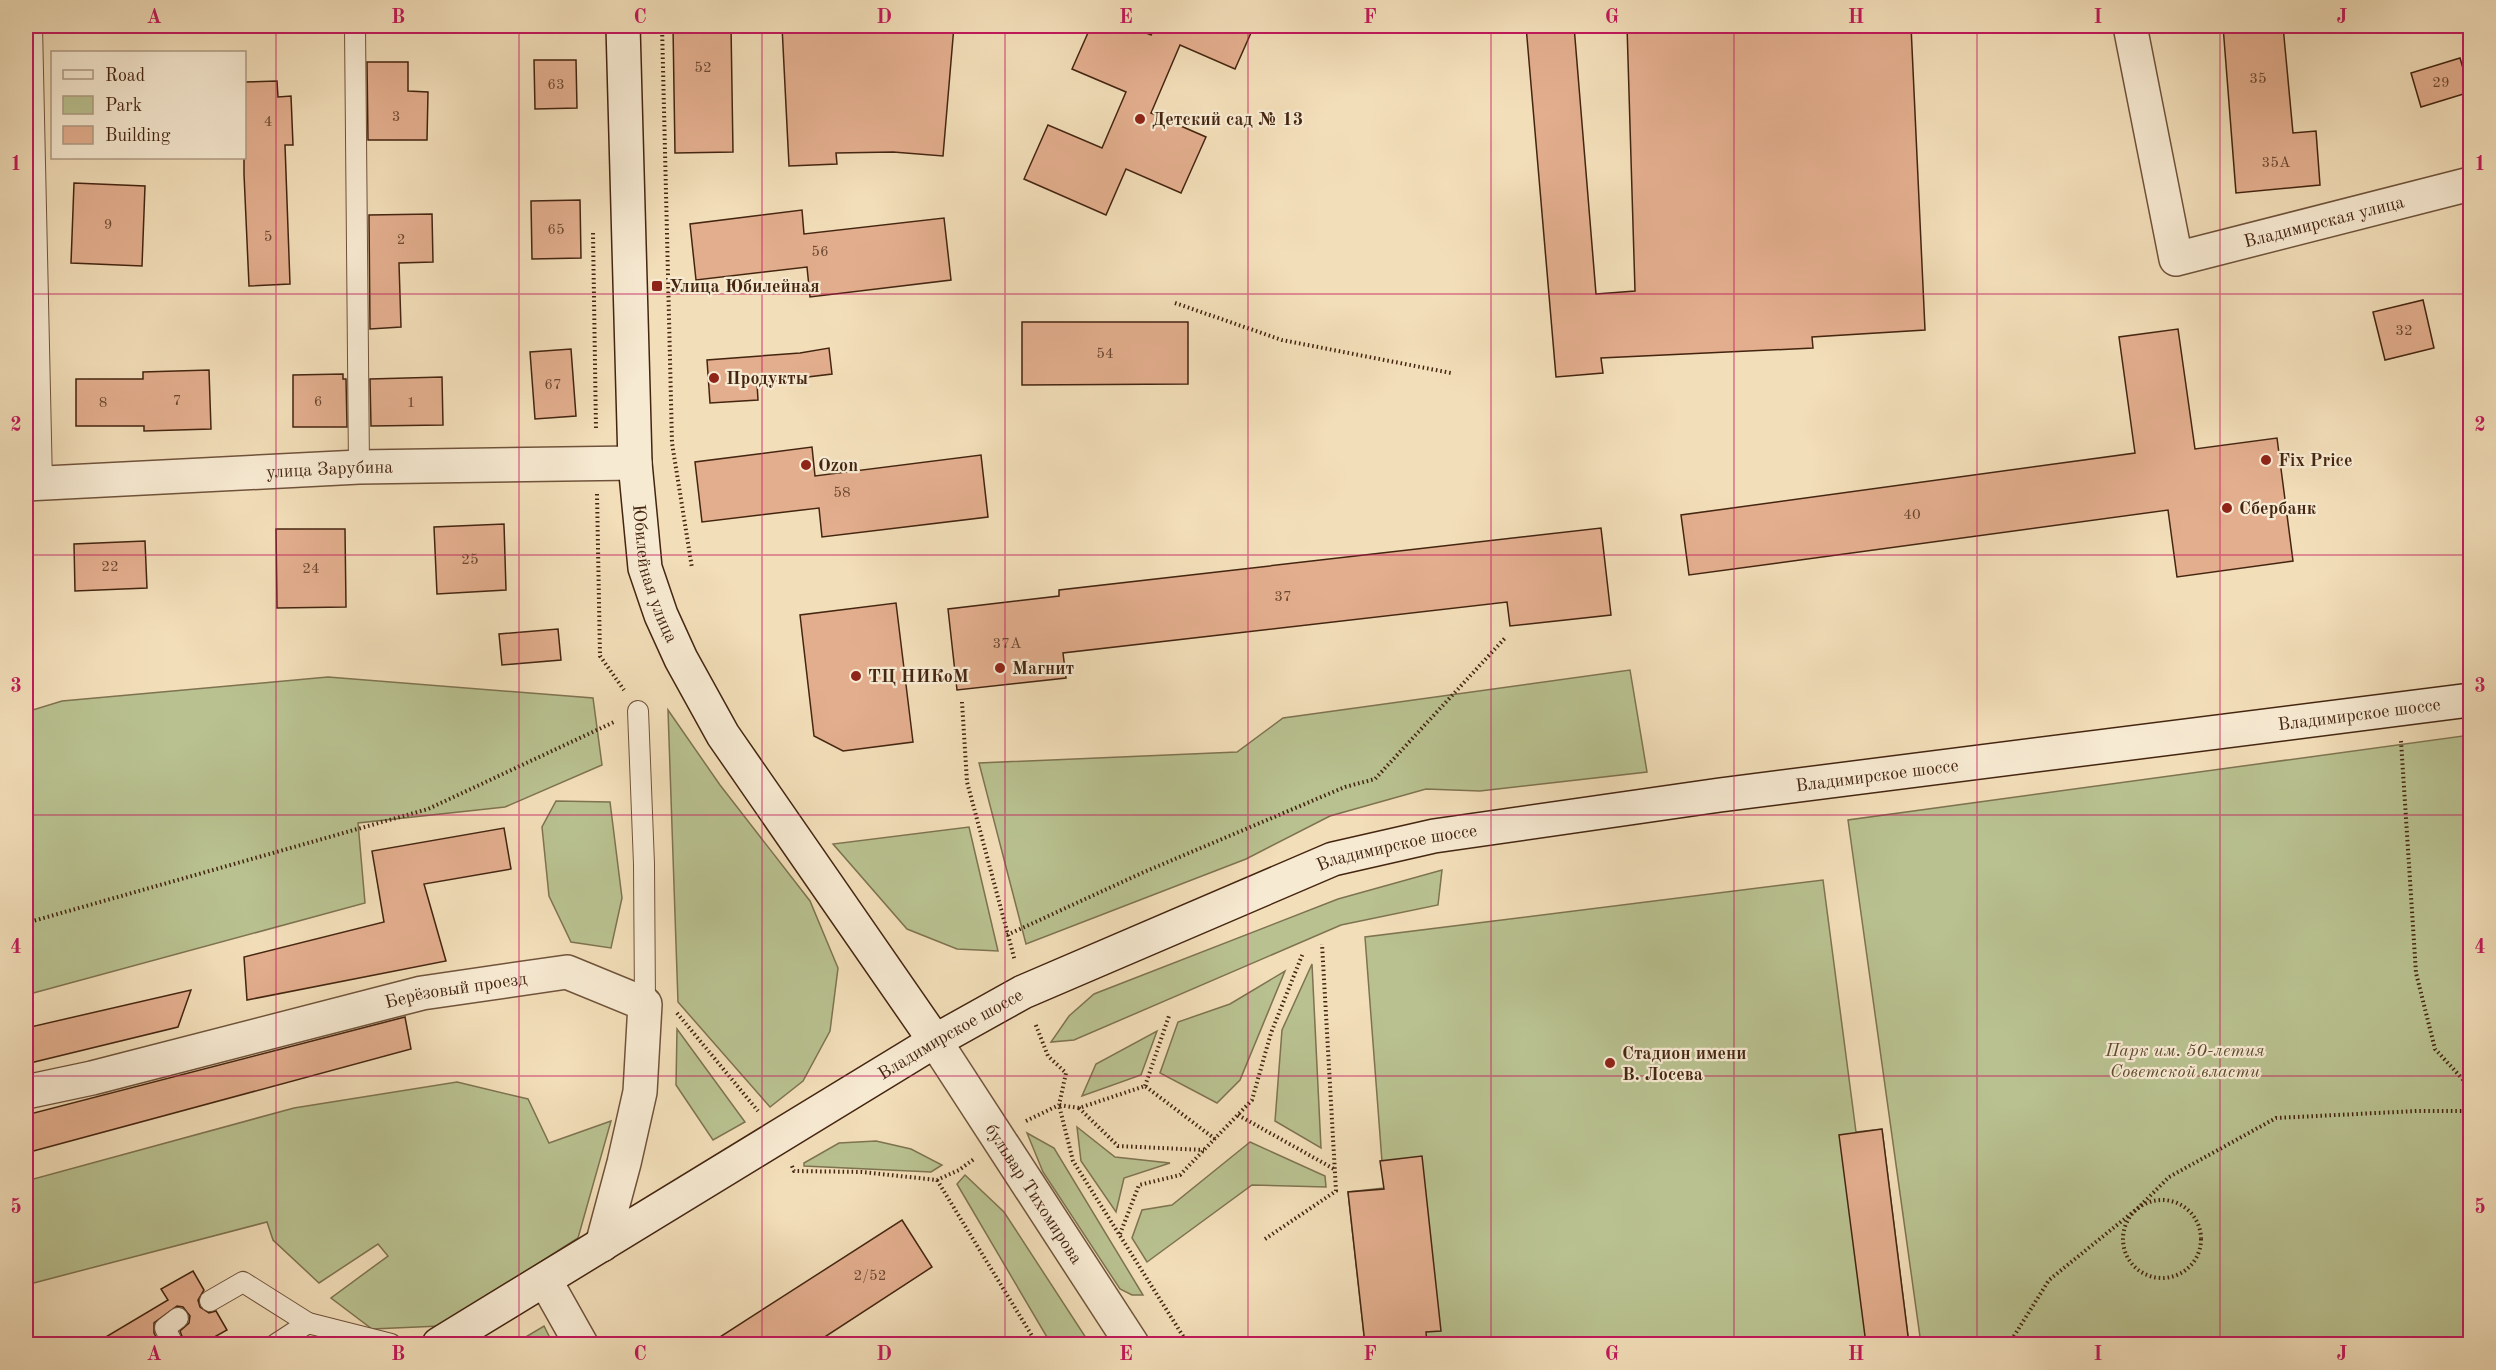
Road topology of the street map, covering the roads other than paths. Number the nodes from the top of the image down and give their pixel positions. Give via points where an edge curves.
1 (32, 26) edge
2 (355, 26) edge
3 (623, 26) edge
4 (2130, 26) edge
5 (2470, 184) edge
6 (635, 464) junction
7 (359, 467) junction
8 (34, 484) edge
9 (2470, 700) edge
10 (638, 711) road end
11 (645, 1004) junction
12 (935, 1041) junction
13 (26, 1092) edge
14 (602, 1245) junction
15 (544, 1280) junction
16 (210, 1301) dead end
17 (178, 1318) dead end
18 (308, 1323) junction
19 (173, 1344) edge
20 (276, 1344) edge
21 (391, 1344) edge
22 (439, 1344) edge
23 (581, 1344) edge
24 (1132, 1344) edge

1 - 8 lane
2 - 7 lane
3 - 6 main road, Юбилейная улица
4 - 5 main road, Владимирская улица via 2176,259
6 - 7 main road, улица Зарубина
6 - 12 main road, Юбилейная улица via 645,568 681,659 723,735
7 - 8 main road, улица Зарубина
9 - 12 main road, Владимирское шоссе via 1720,795 1434,836 1333,860 1023,992
10 - 11 lane
11 - 13 main road, Берёзовый проезд via 567,972 545,975 422,993
11 - 14 main road via 640,1092
12 - 14 main road, Владимирское шоссе
12 - 24 main road, бульвар Тихомирова
14 - 15 main road, Владимирское шоссе
15 - 22 main road, Владимирское шоссе
15 - 23 main road
16 - 18 lane via 243,1282
17 - 19 lane via 165,1328
18 - 20 lane
18 - 21 lane

